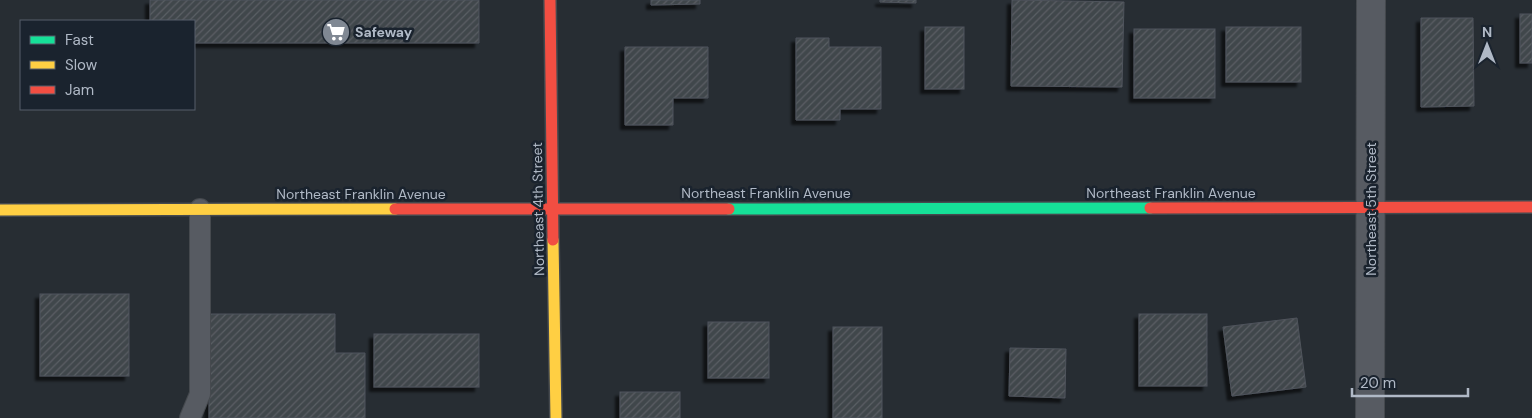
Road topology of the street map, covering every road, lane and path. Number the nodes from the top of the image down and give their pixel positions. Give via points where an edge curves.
1 (550, 0) edge
2 (1371, 0) edge
3 (1371, 207) junction
4 (1532, 208) edge
5 (200, 209) junction
6 (554, 209) junction
7 (0, 210) edge
8 (190, 418) edge
9 (556, 418) edge
10 (1370, 418) edge

1 - 6 street, Northeast 4th Street
2 - 3 street, Northeast 5th Street
3 - 4 street, Northeast Franklin Avenue
3 - 6 street, Northeast Franklin Avenue
3 - 10 street, Northeast 5th Street
5 - 6 street, Northeast Franklin Avenue
5 - 7 street, Northeast Franklin Avenue
5 - 8 lane via 200,394
6 - 9 street, Northeast 4th Street

